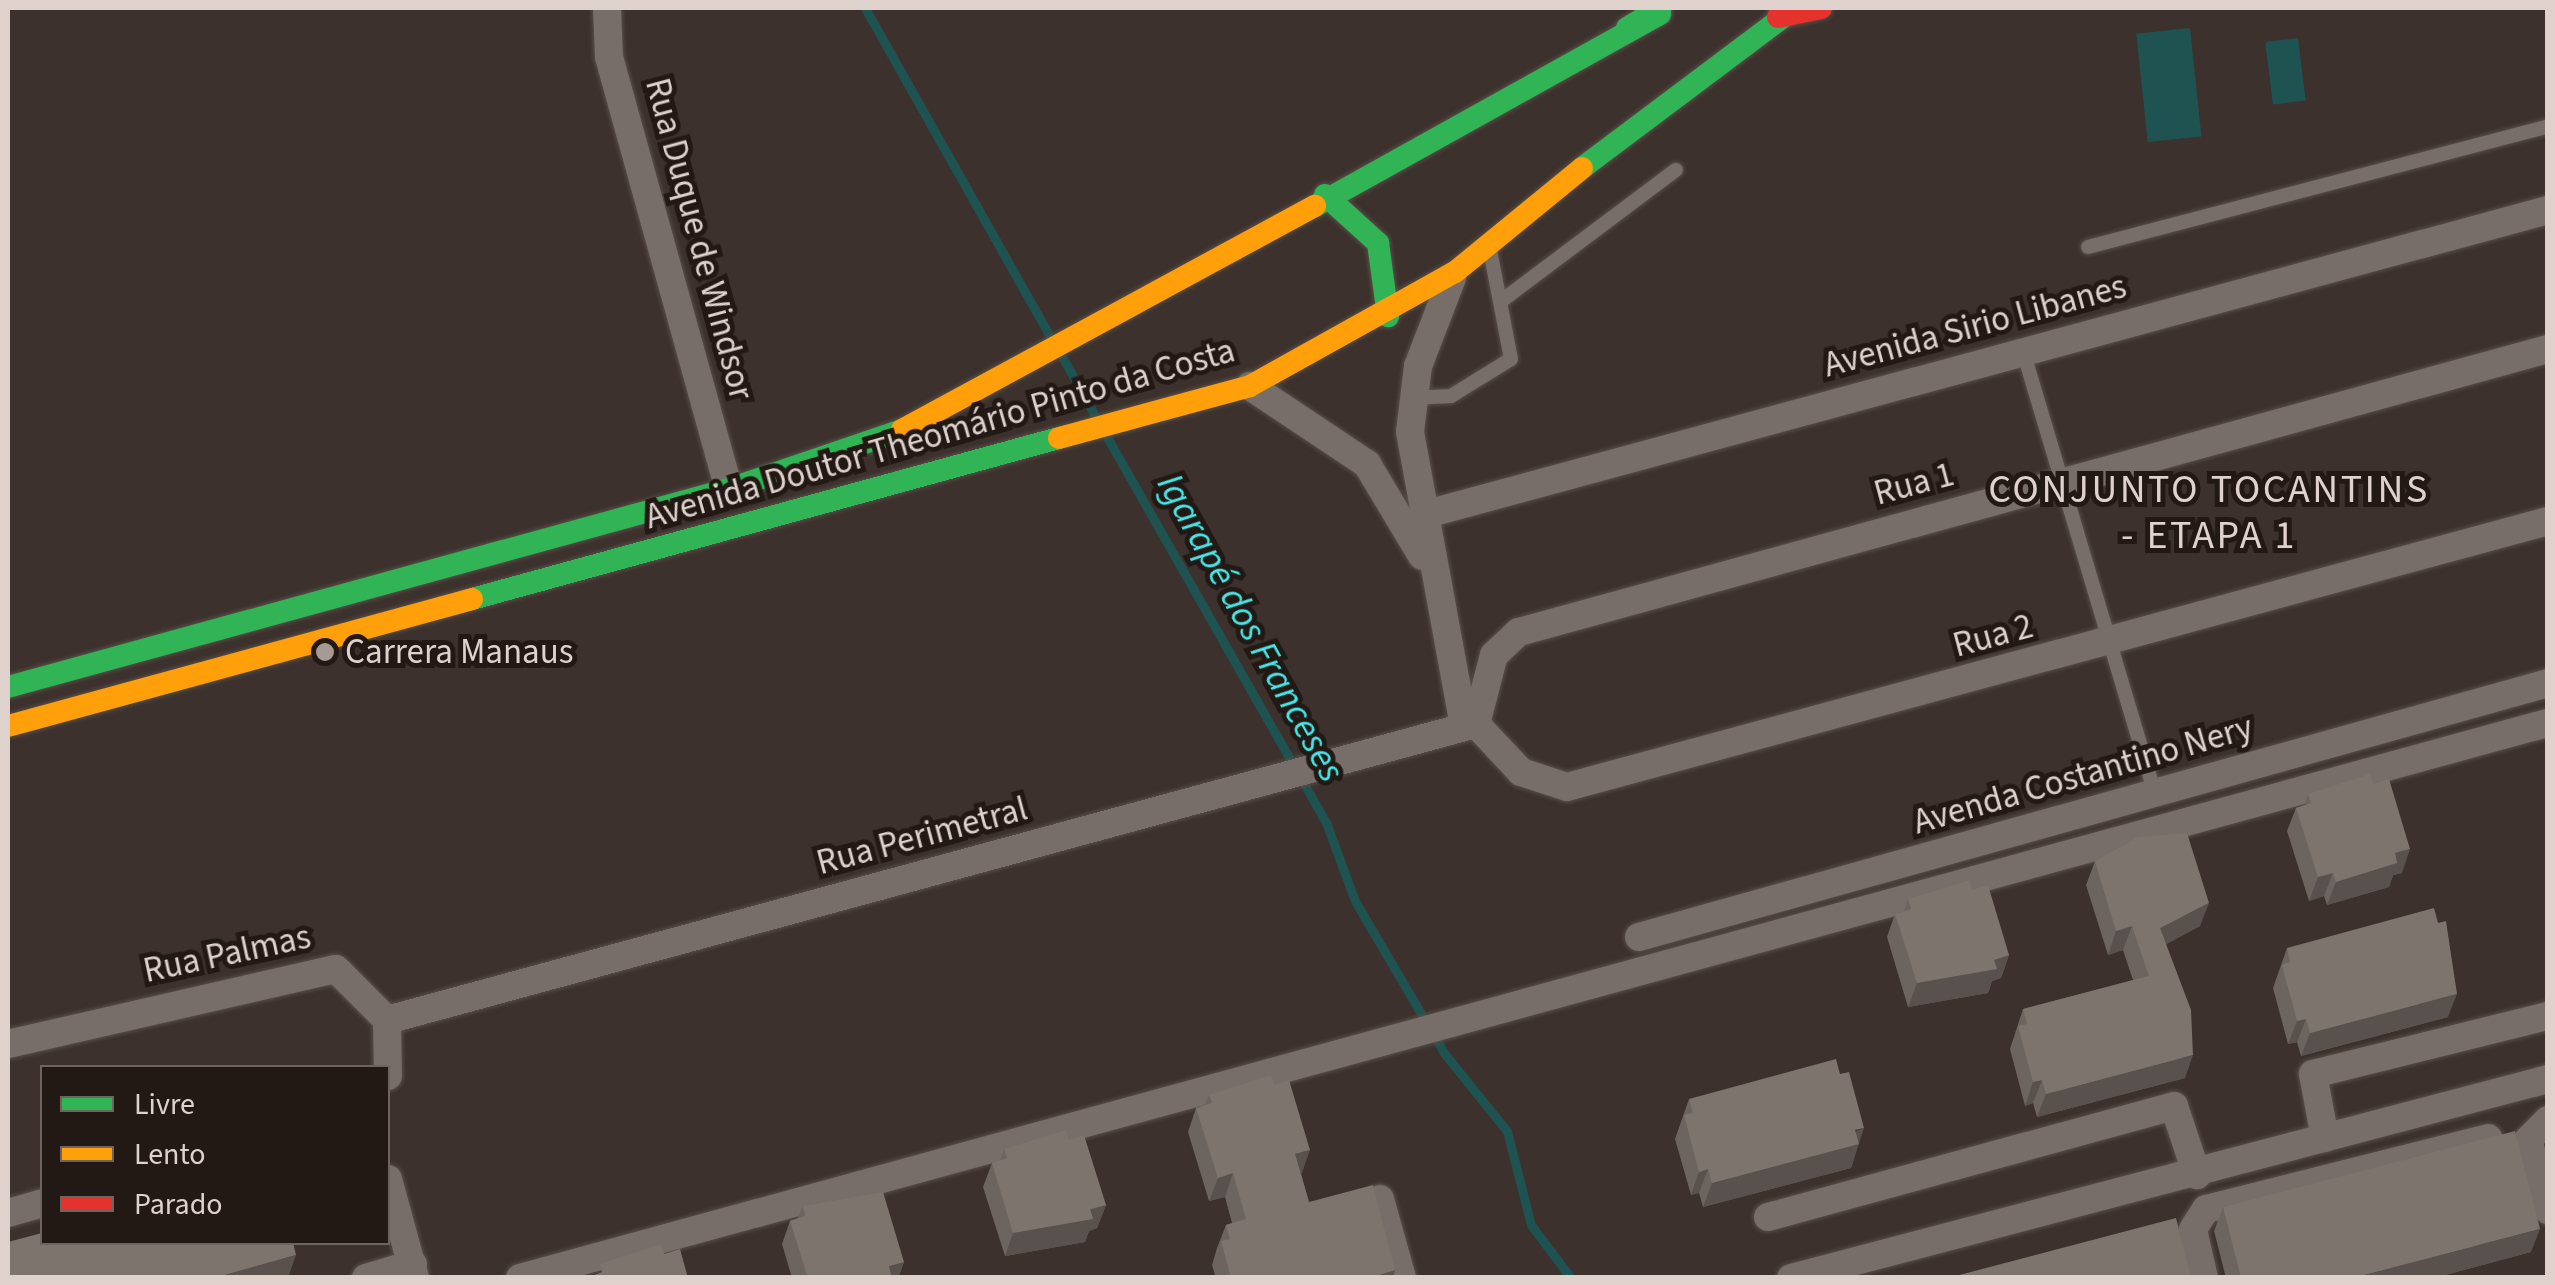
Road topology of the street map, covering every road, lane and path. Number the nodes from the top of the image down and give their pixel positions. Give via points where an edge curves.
1 (607, 8) edge
2 (1660, 8) edge
3 (1676, 8) edge
4 (1820, 8) edge
5 (1786, 12) edge
6 (1626, 28) junction
7 (2548, 126) edge
8 (1676, 170) dead end
9 (1325, 195) junction
10 (2548, 210) edge
11 (1489, 244) junction
12 (2088, 247) dead end
13 (1455, 272) junction
14 (1504, 299) junction
15 (1388, 316) junction
16 (2548, 349) edge
17 (2024, 351) junction
18 (1250, 386) junction
19 (1412, 398) junction
20 (2063, 482) junction
21 (729, 489) junction
22 (1423, 515) junction
23 (2548, 521) edge
24 (1430, 570) junction
25 (2114, 643) junction
26 (2548, 682) edge
27 (8, 688) edge
28 (2548, 723) edge
29 (1470, 725) junction
30 (8, 726) edge
31 (2155, 794) junction
32 (1639, 938) dead end
33 (2548, 1016) edge
34 (387, 1020) junction
35 (8, 1044) edge
36 (388, 1065) edge
37 (2548, 1079) edge
38 (2548, 1120) edge
39 (2325, 1138) junction
40 (2488, 1138) edge
41 (2197, 1175) junction
42 (390, 1187) edge
43 (1380, 1199) edge
44 (40, 1204) edge
45 (2548, 1210) edge
46 (8, 1213) edge
47 (1768, 1217) dead end
48 (414, 1271) edge
49 (366, 1278) edge
50 (520, 1278) edge
51 (1402, 1278) edge
52 (1791, 1278) edge
53 (2204, 1278) edge

1 - 21 street, Rua Duque de Windsor via 609,56
2 - 6 main road
3 - 6 main road, Avenida Doutor Theomário Pinto da Costa
4 - 5 main road
5 - 11 main road, Avenida Doutor Theomário Pinto da Costa
6 - 9 main road, Avenida Doutor Theomário Pinto da Costa
7 - 12 lane
8 - 14 lane
9 - 15 main road via 1378,243
9 - 21 main road, Avenida Doutor Theomário Pinto da Costa via 996,386 838,456
10 - 17 street, Avenida Sirio Libanes
11 - 13 main road, Avenida Doutor Theomário Pinto da Costa
11 - 14 lane
13 - 15 main road, Avenida Doutor Theomário Pinto da Costa
13 - 19 street
14 - 19 lane via 1511,359 1451,396
15 - 18 main road, Avenida Doutor Theomário Pinto da Costa
16 - 20 street, Rua 1
17 - 20 lane
17 - 22 street, Avenida Sirio Libanes
18 - 24 street via 1367,464
18 - 30 main road, Avenida Doutor Theomário Pinto da Costa
19 - 22 street
20 - 25 lane
20 - 29 street, Rua 1 via 1519,632 1494,655
21 - 27 main road, Avenida Doutor Theomário Pinto da Costa
22 - 24 street
23 - 25 street, Rua 2
24 - 29 street
25 - 29 street, Rua 2 via 1567,787 1520,772
25 - 31 lane
26 - 31 street, Avenda Costantino Nery
28 - 50 street
29 - 34 street, Rua Perimetral
31 - 32 street, Avenda Costantino Nery
33 - 39 street via 2314,1074
34 - 35 street, Rua Palmas via 354,980 313,968
34 - 36 street
37 - 39 street
38 - 45 street via 2528,1140
39 - 41 street
40 - 53 street via 2206,1209 2193,1229
41 - 47 street via 2176,1106
41 - 52 street
42 - 48 street
43 - 51 street
44 - 46 street
48 - 49 street

